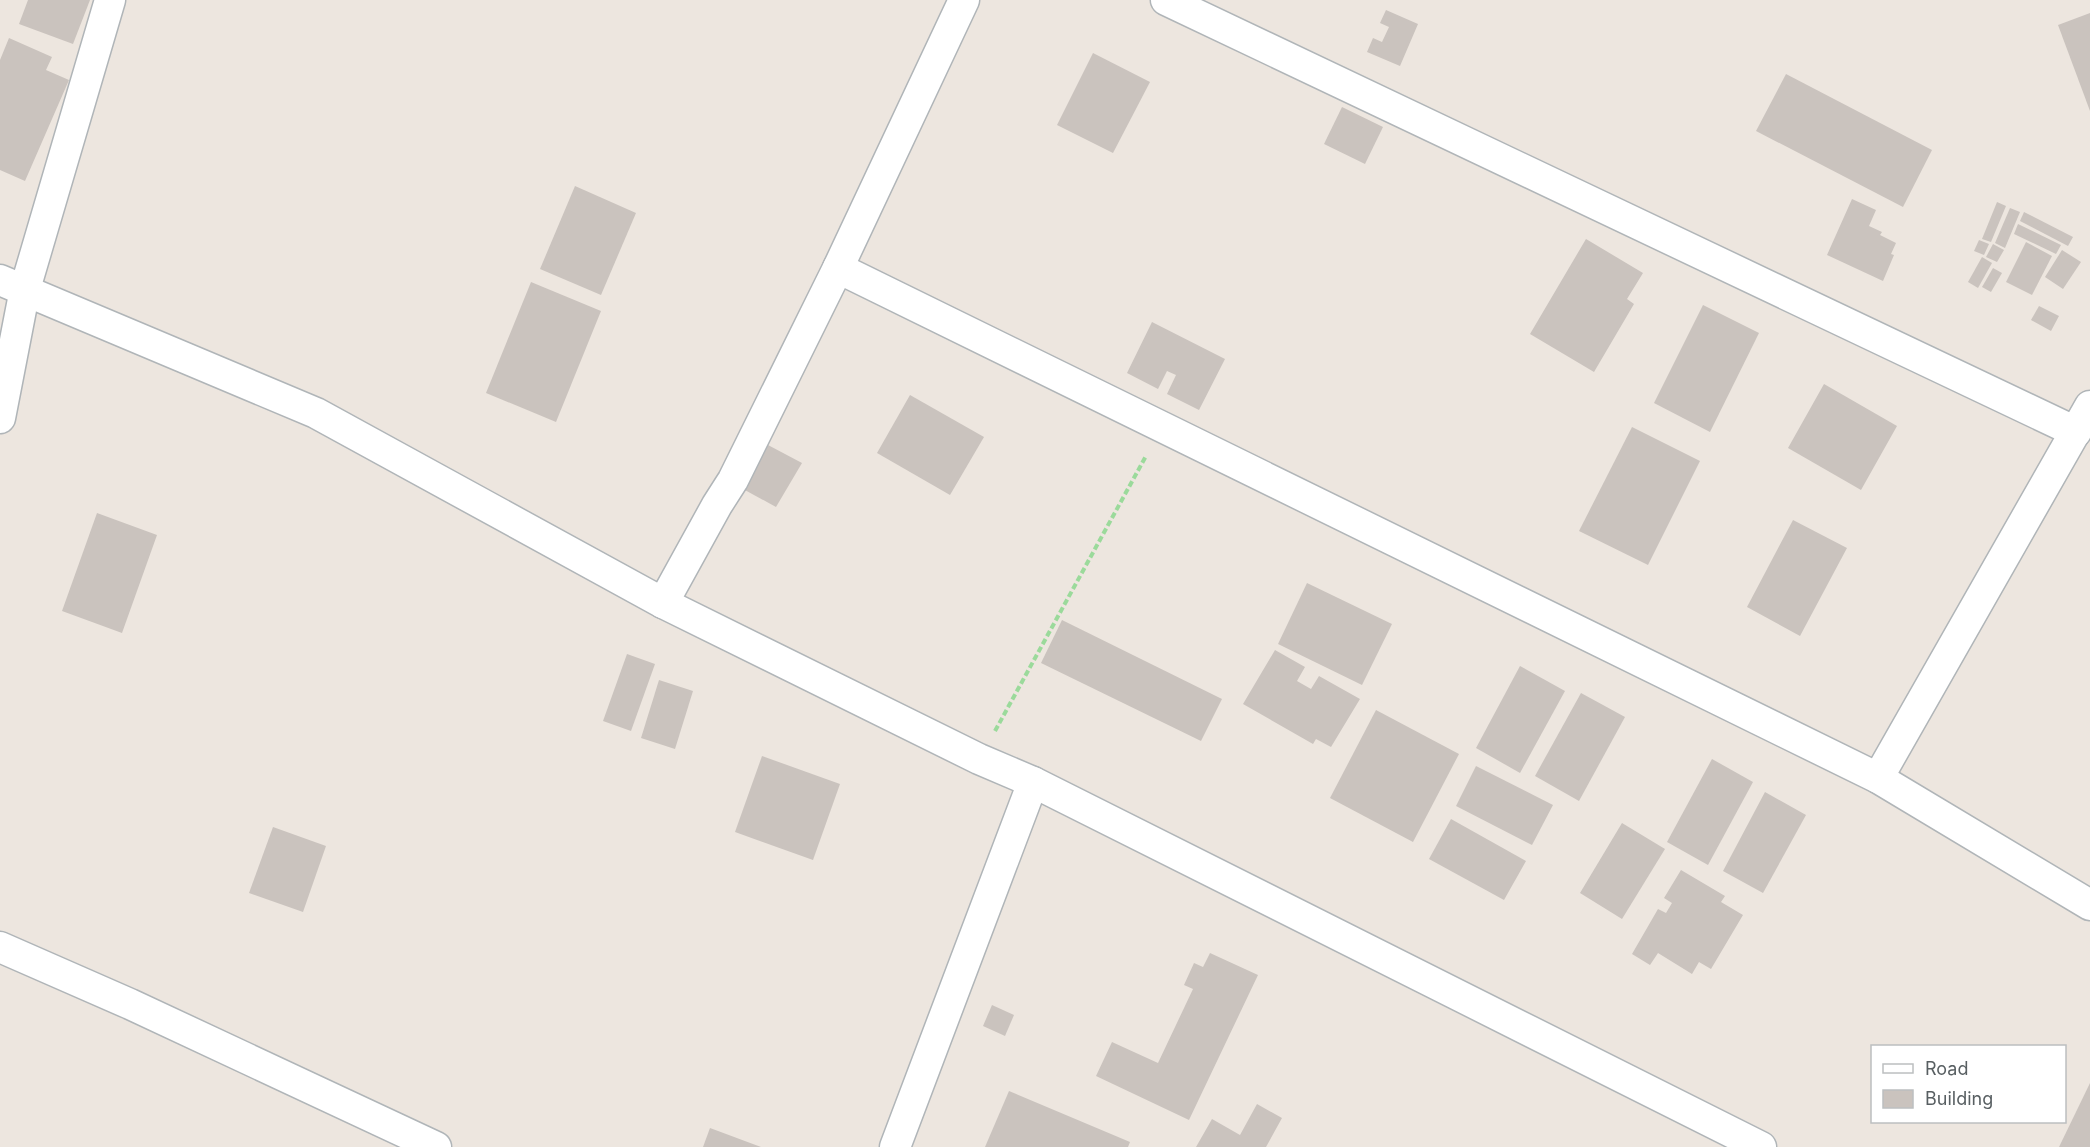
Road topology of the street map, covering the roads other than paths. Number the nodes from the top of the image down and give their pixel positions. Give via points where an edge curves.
1 (110, 0) edge
2 (964, 0) edge
3 (1166, 0) edge
4 (838, 268) junction
5 (12, 284) edge
6 (2090, 406) edge
7 (0, 418) edge
8 (2076, 432) junction
9 (663, 603) junction
10 (1878, 778) junction
11 (1033, 782) junction
12 (2090, 905) edge
13 (0, 946) edge
14 (436, 1147) edge
15 (895, 1147) edge
16 (1761, 1147) edge

1 - 5 street
2 - 4 street
3 - 8 street
4 - 9 street via 733,480
4 - 10 street
5 - 7 street
5 - 9 street via 316,413
6 - 8 street
8 - 10 street
9 - 11 street
10 - 12 street
11 - 15 street
11 - 16 street
13 - 14 street

